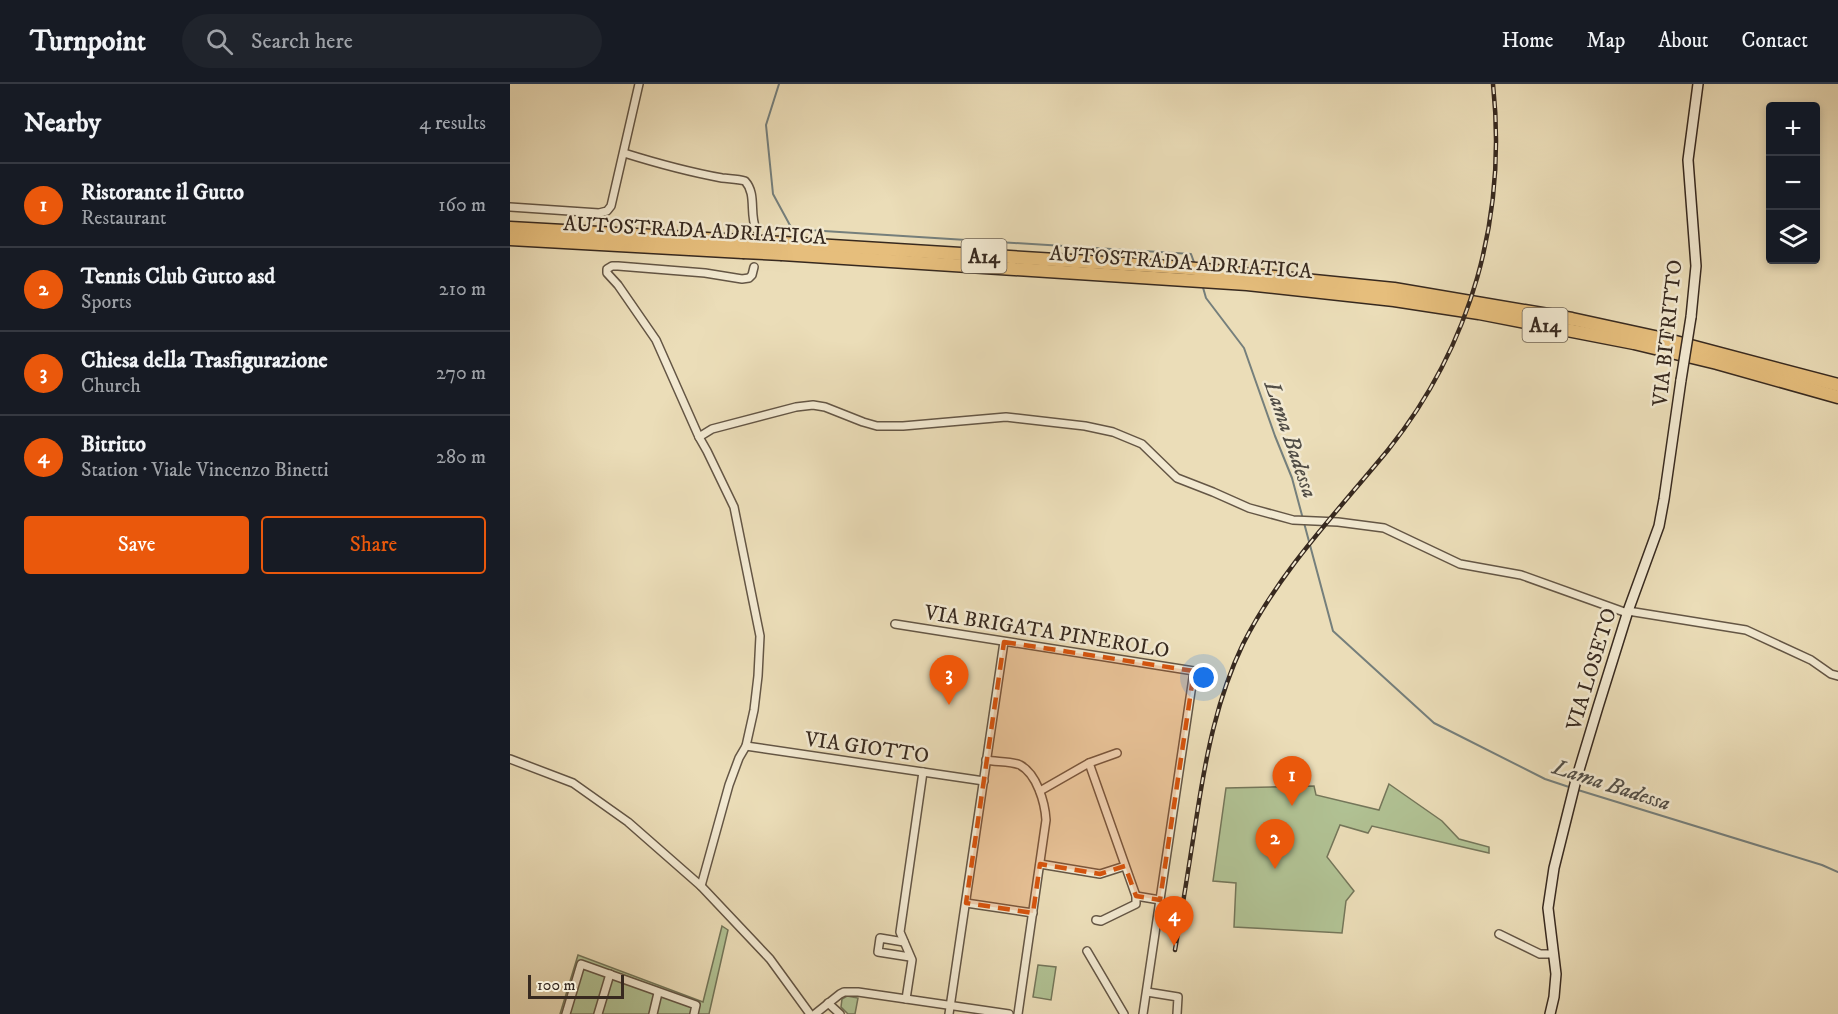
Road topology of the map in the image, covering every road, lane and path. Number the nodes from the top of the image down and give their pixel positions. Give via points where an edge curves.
1 (639, 84) edge
2 (1698, 84) edge
3 (624, 153) junction
4 (510, 207) edge
5 (510, 228) edge
6 (756, 229) dead end
7 (510, 239) edge
8 (743, 247) junction
9 (754, 267) dead end
10 (1247, 278) junction
11 (1838, 385) edge
12 (1838, 396) edge
13 (699, 437) junction
14 (1662, 513) joint
15 (1628, 612) junction
16 (896, 624) dead end
17 (1004, 642) junction
18 (1838, 676) edge
19 (746, 746) junction
20 (1117, 753) dead end
21 (510, 759) edge
22 (986, 760) junction
23 (1089, 764) junction
24 (923, 772) junction
25 (984, 781) junction
26 (1040, 791) junction
27 (1040, 864) junction
28 (1125, 866) junction
29 (701, 886) junction
30 (1136, 896) junction
31 (1160, 900) junction
32 (966, 903) junction
33 (1033, 913) junction
34 (1096, 920) dead end
35 (1499, 934) dead end
36 (904, 942) junction
37 (1087, 951) dead end
38 (1554, 954) junction
39 (910, 957) junction
40 (610, 975) junction
41 (1147, 992) junction
42 (658, 993) junction
43 (906, 999) junction
44 (828, 1004) junction
45 (951, 1006) junction
46 (566, 1014) edge
47 (598, 1014) edge
48 (653, 1014) edge
49 (694, 1014) edge
50 (810, 1014) edge
51 (816, 1014) edge
52 (840, 1014) edge
53 (950, 1014) edge
54 (1009, 1014) edge
55 (1018, 1014) edge
56 (1124, 1014) edge
57 (1143, 1014) edge
58 (1177, 1014) edge
59 (1550, 1014) edge

1 - 3 street
2 - 14 main road, VIA BITRITTO, bridge via 1688,160 1696,266
3 - 4 street via 607,211
3 - 6 street via 666,166 745,181 751,190
5 - 8 highway, AUTOSTRADA ADRIATICA / A14
7 - 8 highway, AUTOSTRADA ADRIATICA / A14
8 - 10 highway, AUTOSTRADA ADRIATICA / A14, bridge
9 - 13 street via 749,278 742,279 618,266 608,269 607,273 656,340
10 - 11 highway, AUTOSTRADA ADRIATICA / A14 via 1394,289 1561,317 1702,348
10 - 12 highway, AUTOSTRADA ADRIATICA / A14 via 1545,325 1717,363
13 - 15 street via 712,429 813,405 878,426 1005,417 1085,426 1142,444 1177,478 1249,508 1293,520 1384,528 1460,564 1521,575
13 - 19 street via 734,507 760,636 754,710
14 - 15 main road, VIA LOSETO
15 - 18 street via 1746,630
15 - 38 main road, VIA LOSETO via 1576,780 1554,868 1548,908
16 - 17 street, VIA BRIGATA PINEROLO
17 - 22 street
17 - 31 street, VIA BRIGATA PINEROLO via 1194,671
19 - 24 street, VIA GIOTTO
19 - 29 street via 729,785
20 - 23 street
21 - 29 street via 573,783 628,822
22 - 25 street
22 - 26 street via 1022,766
23 - 26 street
23 - 28 street
24 - 25 street, VIA GIOTTO
24 - 36 street via 900,932
25 - 32 street
26 - 27 street via 1046,820
27 - 28 street via 1100,874
27 - 33 street
28 - 30 street
29 - 50 street via 770,959
30 - 31 street
30 - 34 street via 1136,904
31 - 41 street
32 - 33 street
32 - 45 street
33 - 55 street
35 - 38 street via 1540,954
36 - 39 street
36 - 39 street via 880,938 878,952
37 - 56 street
38 - 59 main road, VIA LOSETO via 1555,986
39 - 43 street
40 - 42 street
40 - 46 street via 581,964
40 - 47 street
41 - 57 street
41 - 58 street via 1178,997
42 - 48 street
42 - 49 street via 696,1005
43 - 44 street via 844,992
43 - 45 street
44 - 51 street
44 - 52 street
45 - 53 street
45 - 54 street

